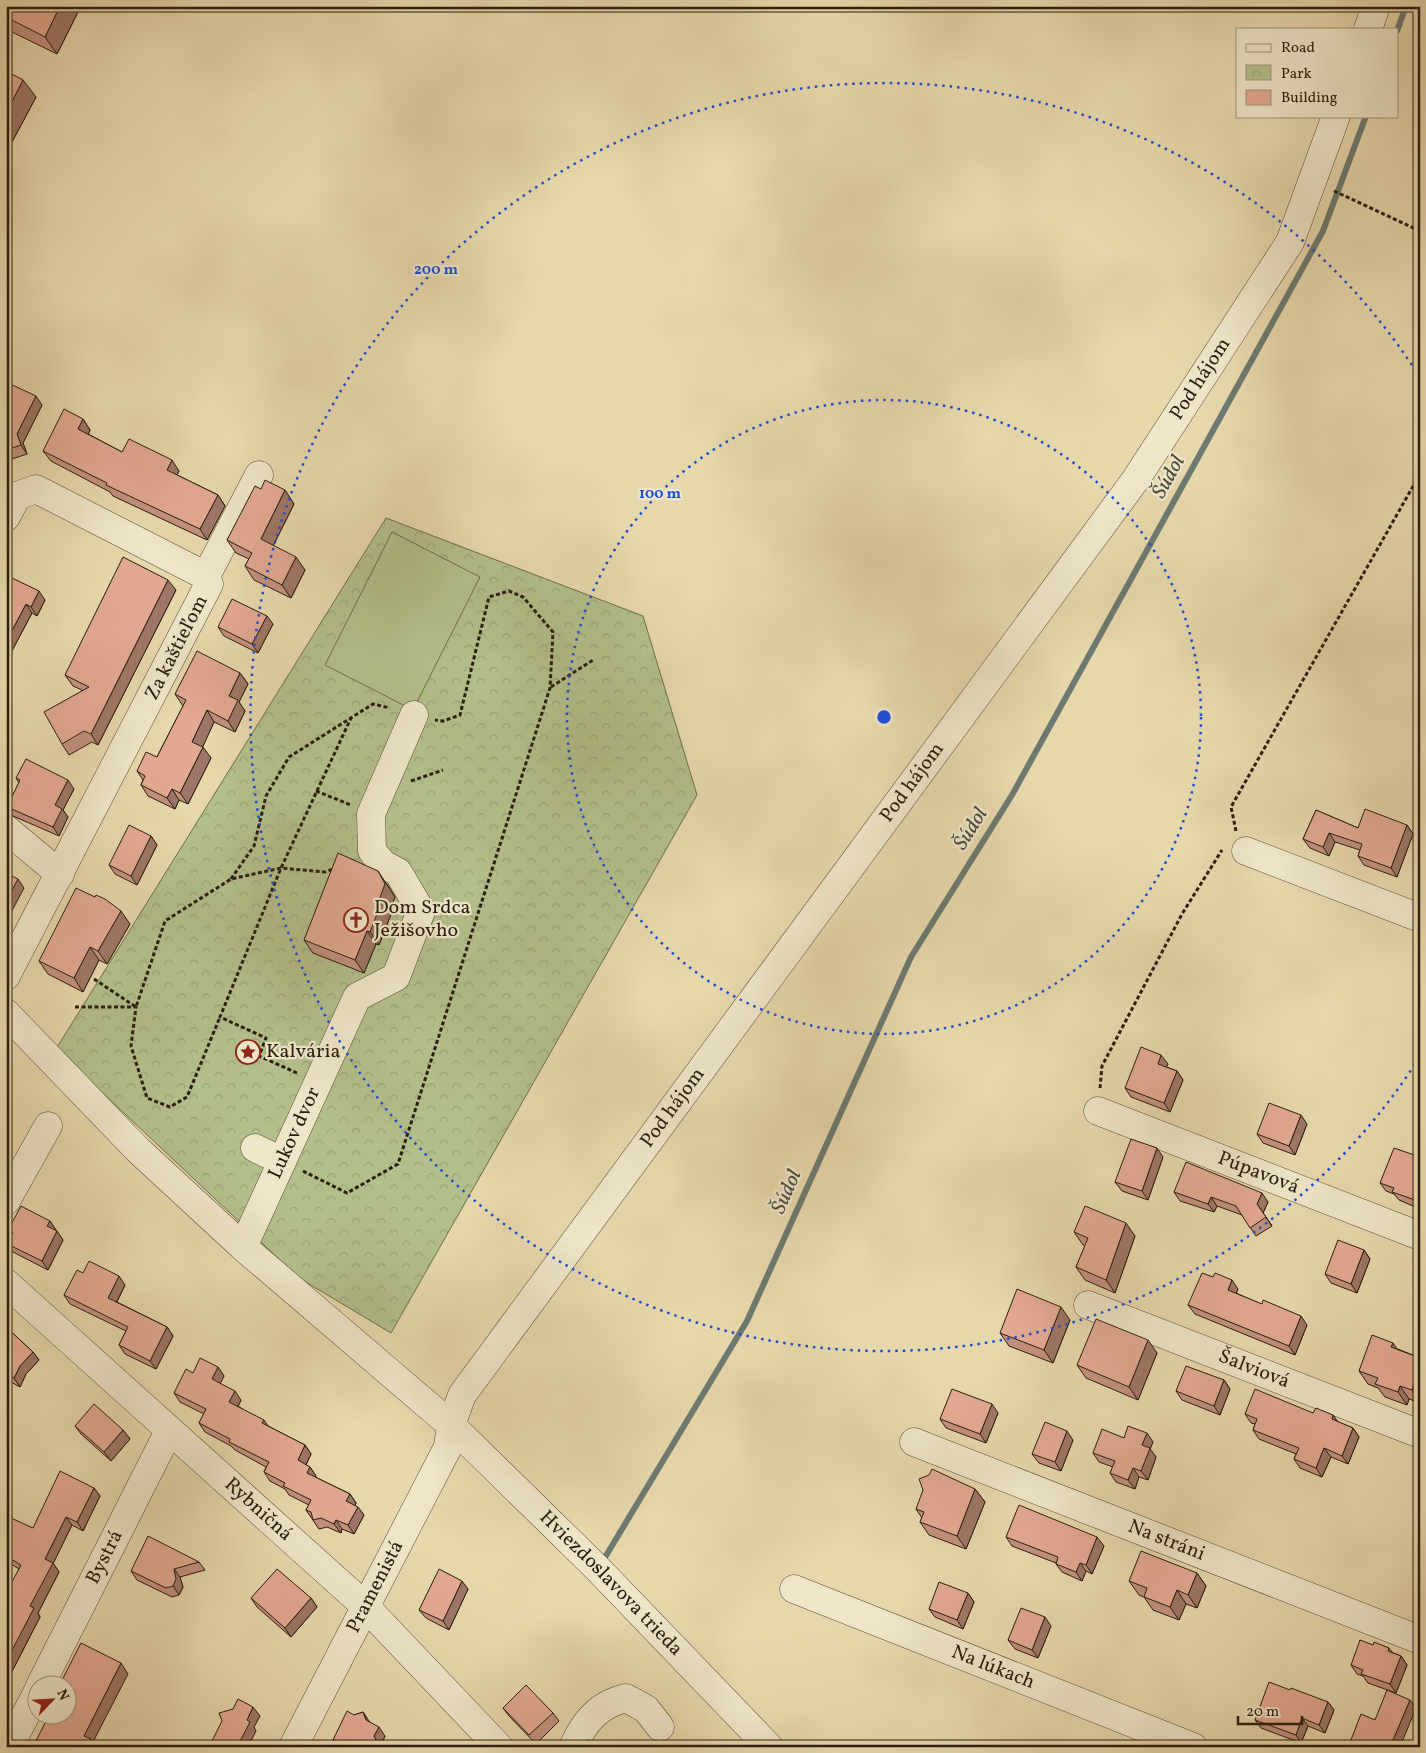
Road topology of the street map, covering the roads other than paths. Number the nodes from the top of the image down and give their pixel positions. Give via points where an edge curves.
1 (1376, 6) edge
2 (1368, 28) edge
3 (1335, 118) edge
4 (259, 475) dead end
5 (6, 517) edge
6 (206, 576) junction
7 (414, 715) road end
8 (6, 830) edge
9 (1237, 844) road end
10 (60, 874) junction
11 (1420, 918) edge
12 (6, 976) edge
13 (6, 1013) edge
14 (1098, 1111) road end
15 (48, 1126) dead end
16 (255, 1148) dead end
17 (282, 1161) junction
18 (6, 1201) edge
19 (1420, 1236) edge
20 (243, 1247) junction
21 (6, 1284) edge
22 (1088, 1305) dead end
23 (450, 1425) junction
24 (169, 1431) junction
25 (1420, 1434) edge
26 (914, 1442) dead end
27 (794, 1589) dead end
28 (364, 1605) junction
29 (1420, 1640) edge
30 (45, 1676) edge
31 (28, 1710) edge
32 (660, 1727) dead end
33 (9, 1747) edge
34 (293, 1747) edge
35 (498, 1747) edge
36 (573, 1747) edge
37 (769, 1747) edge
38 (1193, 1747) edge

1 - 2 street
3 - 23 street, Pod hájom via 1290,242 1136,479 462,1394
4 - 6 street
5 - 6 street, Za kaštieľom via 17,496 36,489
6 - 10 street, Za kaštieľom via 209,584
7 - 17 street, Lukov dvor via 371,814 372,851 383,864 398,872 421,911 396,977 357,997
8 - 10 street
9 - 11 street
10 - 12 street, Za kaštieľom
13 - 20 street via 138,1150
14 - 19 street, Púpavová
15 - 18 street
16 - 17 street
17 - 20 street, Lukov dvor
20 - 23 street, Hviezdoslavova trieda
21 - 24 street, Rybničná
22 - 25 street, Šalviová
23 - 28 street, Pramenistá via 448,1447
23 - 37 street, Hviezdoslavova trieda via 598,1569
24 - 28 street, Rybničná
24 - 30 street, Bystrá
26 - 29 street, Na stráni
27 - 38 street, Na lúkach
28 - 34 street, Pramenistá
28 - 35 street, Rybničná
31 - 33 street
32 - 36 street via 646,1709 626,1698 611,1701 596,1712

